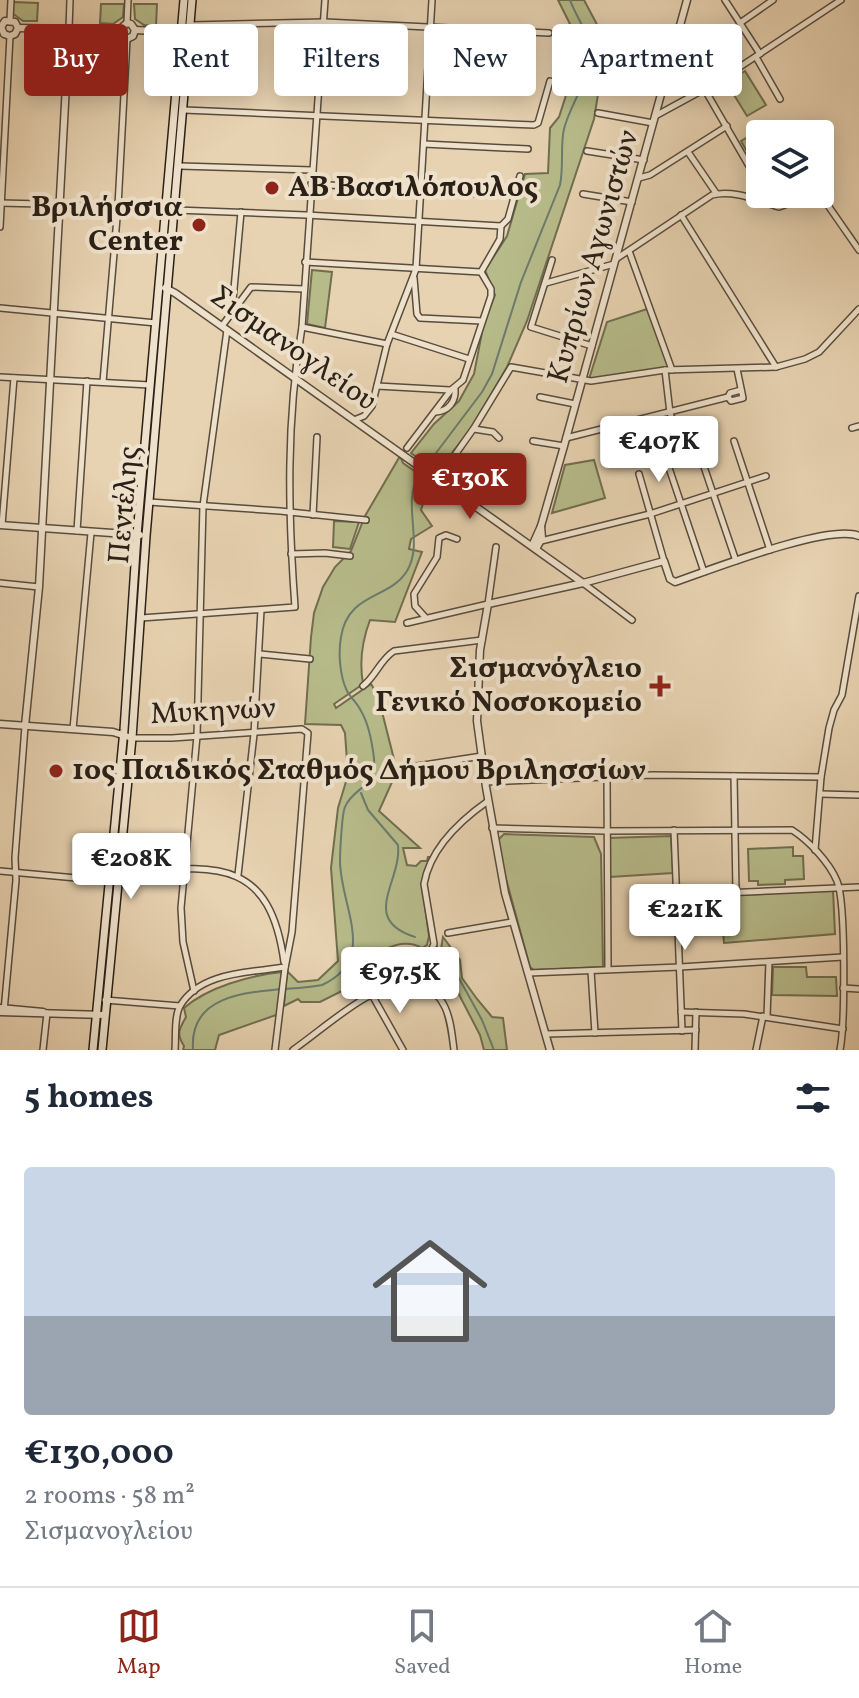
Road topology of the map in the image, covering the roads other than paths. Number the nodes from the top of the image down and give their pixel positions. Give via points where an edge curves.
1 (11, 0) edge
2 (70, 0) edge
3 (128, 0) edge
4 (184, 0) edge
5 (192, 0) edge
6 (325, 0) edge
7 (432, 0) edge
8 (687, 0) edge
9 (725, 0) edge
10 (773, 0) edge
11 (823, 0) edge
12 (841, 0) edge
13 (829, 8) junction
14 (10, 20) junction
15 (325, 22) junction
16 (127, 23) joint
17 (740, 23) junction
18 (69, 24) edge
19 (182, 24) edge
20 (191, 24) edge
21 (236, 24) edge
22 (431, 24) edge
23 (681, 24) edge
24 (1, 27) edge
25 (18, 28) junction
26 (24, 28) edge
27 (424, 29) edge
28 (135, 30) junction
29 (144, 30) edge
30 (536, 33) edge
31 (549, 33) dead end
32 (10, 36) junction
33 (128, 38) edge
34 (758, 56) junction
35 (742, 66) edge
36 (550, 81) dead end
37 (66, 96) edge
38 (124, 96) edge
39 (176, 96) edge
40 (185, 96) edge
41 (427, 96) edge
42 (662, 96) edge
43 (695, 96) edge
44 (709, 96) edge
45 (780, 99) dead end
46 (184, 110) junction
47 (598, 113) dead end
48 (317, 115) junction
49 (656, 119) junction
50 (426, 122) junction
51 (727, 126) junction
52 (424, 144) junction
53 (528, 149) dead end
54 (587, 151) dead end
55 (688, 152) junction
56 (644, 160) junction
57 (746, 160) edge
58 (180, 166) junction
59 (312, 170) junction
60 (520, 176) dead end
61 (639, 178) junction
62 (311, 184) junction
63 (421, 190) junction
64 (716, 193) junction
65 (486, 194) dead end
66 (583, 194) dead end
67 (746, 197) edge
68 (632, 202) junction
69 (1, 203) edge
70 (61, 205) junction
71 (118, 206) junction
72 (167, 207) junction
73 (830, 208) edge
74 (176, 210) junction
75 (241, 212) junction
76 (310, 215) junction
77 (681, 215) junction
78 (420, 220) junction
79 (501, 226) junction
80 (0, 227) edge
81 (859, 250) edge
82 (629, 251) junction
83 (552, 260) dead end
84 (615, 261) junction
85 (305, 262) junction
86 (416, 269) junction
87 (481, 272) junction
88 (414, 277) junction
89 (546, 283) junction
90 (160, 287) junction
91 (169, 288) junction
92 (304, 289) junction
93 (0, 308) edge
94 (859, 309) edge
95 (232, 312) junction
96 (54, 314) junction
97 (110, 318) junction
98 (482, 321) junction
99 (156, 323) junction
100 (302, 327) junction
101 (224, 328) junction
102 (391, 334) junction
103 (387, 344) junction
104 (592, 346) junction
105 (469, 359) junction
106 (776, 367) junction
107 (737, 368) junction
108 (668, 370) junction
109 (0, 377) edge
110 (293, 377) junction
111 (14, 378) junction
112 (49, 379) junction
113 (87, 381) junction
114 (582, 381) junction
115 (103, 382) junction
116 (151, 385) junction
117 (377, 386) junction
118 (453, 390) junction
119 (741, 390) junction
120 (540, 397) dead end
121 (728, 397) junction
122 (575, 404) junction
123 (670, 413) junction
124 (354, 420) junction
125 (474, 429) junction
126 (317, 437) dead end
127 (499, 438) dead end
128 (566, 438) junction
129 (533, 441) dead end
130 (734, 441) dead end
131 (564, 446) junction
132 (404, 451) junction
133 (684, 451) junction
134 (639, 474) dead end
135 (766, 476) dead end
136 (438, 479) junction
137 (747, 482) junction
138 (713, 494) junction
139 (149, 502) junction
140 (681, 505) junction
141 (203, 506) junction
142 (288, 512) junction
143 (650, 514) junction
144 (313, 515) junction
145 (366, 520) dead end
146 (1, 525) edge
147 (41, 528) junction
148 (539, 528) junction
149 (77, 531) junction
150 (91, 533) junction
151 (140, 536) junction
152 (859, 536) edge
153 (519, 537) junction
154 (457, 539) dead end
155 (541, 541) junction
156 (496, 547) dead end
157 (534, 548) junction
158 (771, 550) junction
159 (291, 554) junction
160 (350, 556) dead end
161 (664, 561) junction
162 (736, 561) junction
163 (704, 572) junction
164 (0, 583) edge
165 (583, 583) junction
166 (39, 587) junction
167 (859, 598) edge
168 (488, 604) junction
169 (261, 609) junction
170 (201, 614) junction
171 (426, 617) junction
172 (140, 618) junction
173 (632, 620) dead end
174 (407, 623) dead end
175 (482, 640) junction
176 (260, 654) junction
177 (310, 659) dead end
178 (363, 686) dead end
179 (0, 724) edge
180 (25, 726) junction
181 (73, 729) junction
182 (123, 734) junction
183 (254, 734) junction
184 (197, 736) junction
185 (132, 738) junction
186 (482, 756) junction
187 (404, 768) dead end
188 (607, 776) junction
189 (734, 776) junction
190 (821, 777) junction
191 (485, 782) junction
192 (820, 794) junction
193 (859, 795) edge
194 (488, 801) junction
195 (491, 828) junction
196 (735, 829) junction
197 (674, 830) junction
198 (605, 831) junction
199 (816, 851) junction
200 (184, 869) junction
201 (0, 871) edge
202 (14, 873) junction
203 (119, 873) junction
204 (238, 875) junction
205 (109, 881) junction
206 (859, 887) edge
207 (840, 888) junction
208 (736, 892) junction
209 (677, 895) junction
210 (512, 922) junction
211 (292, 932) junction
212 (280, 933) junction
213 (448, 933) dead end
214 (433, 948) junction
215 (442, 954) dead end
216 (843, 957) junction
217 (769, 962) junction
218 (680, 967) junction
219 (285, 968) junction
220 (608, 969) junction
221 (591, 970) junction
222 (528, 973) junction
223 (417, 980) junction
224 (843, 988) junction
225 (859, 989) edge
226 (194, 991) junction
227 (3, 995) edge
228 (372, 995) junction
229 (102, 1000) junction
230 (180, 1006) junction
231 (2, 1010) edge
232 (681, 1012) junction
233 (696, 1012) junction
234 (47, 1013) junction
235 (100, 1015) junction
236 (765, 1016) junction
237 (843, 1029) junction
238 (696, 1030) junction
239 (682, 1031) junction
240 (595, 1033) junction
241 (546, 1034) junction
242 (43, 1050) edge
243 (93, 1050) edge
244 (102, 1050) edge
245 (175, 1050) edge
246 (275, 1050) edge
247 (293, 1050) edge
248 (403, 1050) edge
249 (454, 1050) edge
250 (550, 1050) edge
251 (695, 1050) edge
252 (756, 1050) edge
253 (840, 1050) edge

1 - 14 street
2 - 18 street
3 - 16 street
4 - 19 main road, Πεντέλης
5 - 20 main road, Πεντέλης
6 - 15 street
7 - 22 street
8 - 23 street, Κυπρίων Αγωνιστών
9 - 17 street
10 - 17 street
11 - 13 street
12 - 13 street
13 - 34 street
14 - 24 street
14 - 25 street
15 - 21 street
15 - 27 street
15 - 48 street
16 - 28 street
17 - 34 street
24 - 32 street
25 - 26 street
25 - 32 street
28 - 29 street
28 - 33 street
30 - 31 street
32 - 69 street
34 - 35 street
34 - 45 street
36 - 50 street via 536,125
37 - 70 street
38 - 71 street
39 - 72 main road, Πεντέλης
40 - 46 main road, Πεντέλης
41 - 50 street
42 - 49 street, Κυπρίων Αγωνιστών
43 - 49 street
44 - 51 street
46 - 48 street
46 - 58 main road, Πεντέλης
47 - 49 street
48 - 50 street
48 - 59 street
49 - 56 street, Κυπρίων Αγωνιστών
50 - 52 street
51 - 55 street
51 - 57 street
52 - 53 street
52 - 63 street
54 - 56 street
55 - 61 street
55 - 64 street
56 - 61 street, Κυπρίων Αγωνιστών
58 - 59 street
58 - 74 main road, Πεντέλης
59 - 62 street
60 - 79 street via 508,219
61 - 68 street, Κυπρίων Αγωνιστών
62 - 63 street
62 - 76 street
63 - 65 street
63 - 78 street
64 - 67 street
64 - 77 street
66 - 68 street
68 - 84 street, Κυπρίων Αγωνιστών
69 - 70 street
69 - 80 street
70 - 71 street
70 - 96 street
71 - 72 street
71 - 97 street
72 - 90 main road, Πεντέλης
73 - 81 street
74 - 75 street
74 - 91 main road, Πεντέλης
75 - 76 street
75 - 95 street
76 - 78 street
76 - 85 street
77 - 82 street
77 - 106 street
78 - 79 street
78 - 86 street
79 - 87 street via 500,239
82 - 84 street
82 - 108 street
83 - 89 street
84 - 89 street
84 - 104 street, Κυπρίων Αγωνιστών
85 - 86 street
85 - 92 street
86 - 87 street
86 - 88 street
87 - 98 street via 491,289
88 - 98 street via 420,318
88 - 102 street
89 - 104 street via 531,327
90 - 91 street, Σισμανογλείου
90 - 99 main road, Πεντέλης
91 - 101 street, Σισμανογλείου
91 - 139 main road, Πεντέλης
92 - 95 street via 251,287
92 - 100 street
93 - 96 street
94 - 106 street via 819,352
95 - 101 street
96 - 97 street
96 - 112 street
97 - 99 street
97 - 115 street
98 - 105 street
99 - 116 main road, Πεντέλης
100 - 103 street
100 - 110 street
101 - 110 street, Σισμανογλείου
101 - 141 street
102 - 103 street
102 - 105 street
103 - 117 street
104 - 114 street, Κυπρίων Αγωνιστών
105 - 118 street via 466,374
106 - 107 street
107 - 108 street
107 - 119 street
108 - 114 street
108 - 123 street
109 - 111 street
110 - 124 street, Σισμανογλείου
110 - 142 street
111 - 112 street
111 - 146 street
112 - 113 street
112 - 147 street
113 - 115 street
113 - 149 street
114 - 122 street, Κυπρίων Αγωνιστών
114 - 125 street via 511,367
115 - 116 street
116 - 151 main road, Πεντέλης
117 - 118 street
117 - 124 street via 369,411
118 - 132 street
119 - 121 street
119 - 121 street via 743,398
120 - 122 street
121 - 123 street
122 - 128 street, Κυπρίων Αγωνιστών
123 - 128 street
123 - 133 street
124 - 132 street, Σισμανογλείου
125 - 127 street
125 - 136 street
126 - 144 street
128 - 131 street, Κυπρίων Αγωνιστών
129 - 131 street
130 - 137 street
131 - 148 street, Κυπρίων Αγωνιστών
132 - 136 street, Σισμανογλείου
133 - 138 street via 699,452
133 - 140 street via 667,459
134 - 143 street
135 - 137 street
136 - 153 street, Σισμανογλείου
137 - 138 street
137 - 158 street
138 - 140 street
138 - 162 street
139 - 141 street
139 - 151 main road, Πεντέλης
140 - 143 street
140 - 163 street
141 - 142 street
141 - 170 street
142 - 144 street
142 - 159 street
143 - 155 street
143 - 161 street
144 - 145 street
146 - 147 street
147 - 149 street
147 - 166 street
148 - 153 street
148 - 155 street, Κυπρίων Αγωνιστών
148 - 157 street, Κυπρίων Αγωνιστών
149 - 150 street
150 - 151 street
150 - 181 street
151 - 172 main road, Πεντέλης
151 - 182 main road, Πεντέλης
152 - 158 street via 829,535
153 - 157 street, Σισμανογλείου
154 - 171 street via 439,538 436,559 414,594 415,606
155 - 157 street
156 - 168 street
157 - 165 street, Σισμανογλείου
158 - 162 street
159 - 160 street
159 - 169 street via 295,607
161 - 163 street via 672,582
161 - 165 street
162 - 163 street
164 - 166 street
165 - 168 street
165 - 173 street, Σισμανογλείου
166 - 180 street
167 - 190 street
168 - 171 street
168 - 175 street
169 - 170 street
169 - 176 street
170 - 172 street
170 - 184 street
171 - 174 street
172 - 185 main road, Πεντέλης
175 - 178 street via 394,651
175 - 186 street via 477,721
176 - 177 street
176 - 183 street
179 - 180 street, Μυκηνών
180 - 181 street, Μυκηνών
180 - 202 street
181 - 182 street, Μυκηνών
182 - 185 street, Μυκηνών
182 - 205 main road, Πεντέλης
183 - 184 street, Μυκηνών
183 - 204 street
183 - 211 street, Μυκηνών via 305,730 308,735
184 - 185 street, Μυκηνών
184 - 200 street
185 - 203 main road, Πεντέλης
186 - 187 street
186 - 191 street
188 - 189 street
188 - 191 street
188 - 198 street
189 - 190 street
189 - 196 street
190 - 192 street
191 - 194 street
192 - 193 street
192 - 199 street
194 - 195 street
194 - 214 street via 447,838 426,875
195 - 198 street
195 - 210 street
196 - 197 street
196 - 199 street via 792,830
196 - 208 street
197 - 198 street
197 - 209 street
198 - 220 street
199 - 207 street
200 - 203 street
200 - 204 street
200 - 226 street via 183,942
201 - 202 street
202 - 205 street
202 - 227 street
203 - 229 main road, Πεντέλης
204 - 212 street via 266,901
205 - 229 main road, Πεντέλης
206 - 207 street
207 - 208 street
207 - 216 street
208 - 209 street
209 - 218 street
210 - 213 street
210 - 222 street
211 - 212 street
211 - 219 street
212 - 219 street
214 - 215 street
214 - 223 street
216 - 217 street
216 - 224 street
217 - 218 street
217 - 236 street
218 - 220 street
218 - 232 street
219 - 226 street via 215,979
219 - 246 street
220 - 221 street
221 - 222 street
221 - 240 street
222 - 241 street
223 - 228 street
223 - 249 street via 440,995
224 - 225 street
224 - 237 street
226 - 230 street
227 - 231 street
228 - 247 street
228 - 248 street
229 - 230 street
229 - 235 main road, Πεντέλης
230 - 245 street
231 - 234 street
232 - 233 street
232 - 239 street
233 - 236 street
233 - 238 street
234 - 235 street
234 - 242 street
235 - 243 main road, Πεντέλης
235 - 244 main road, Πεντέλης
236 - 237 street
236 - 252 street
237 - 253 street
238 - 239 street
238 - 251 street
239 - 240 street
240 - 241 street
241 - 250 street

